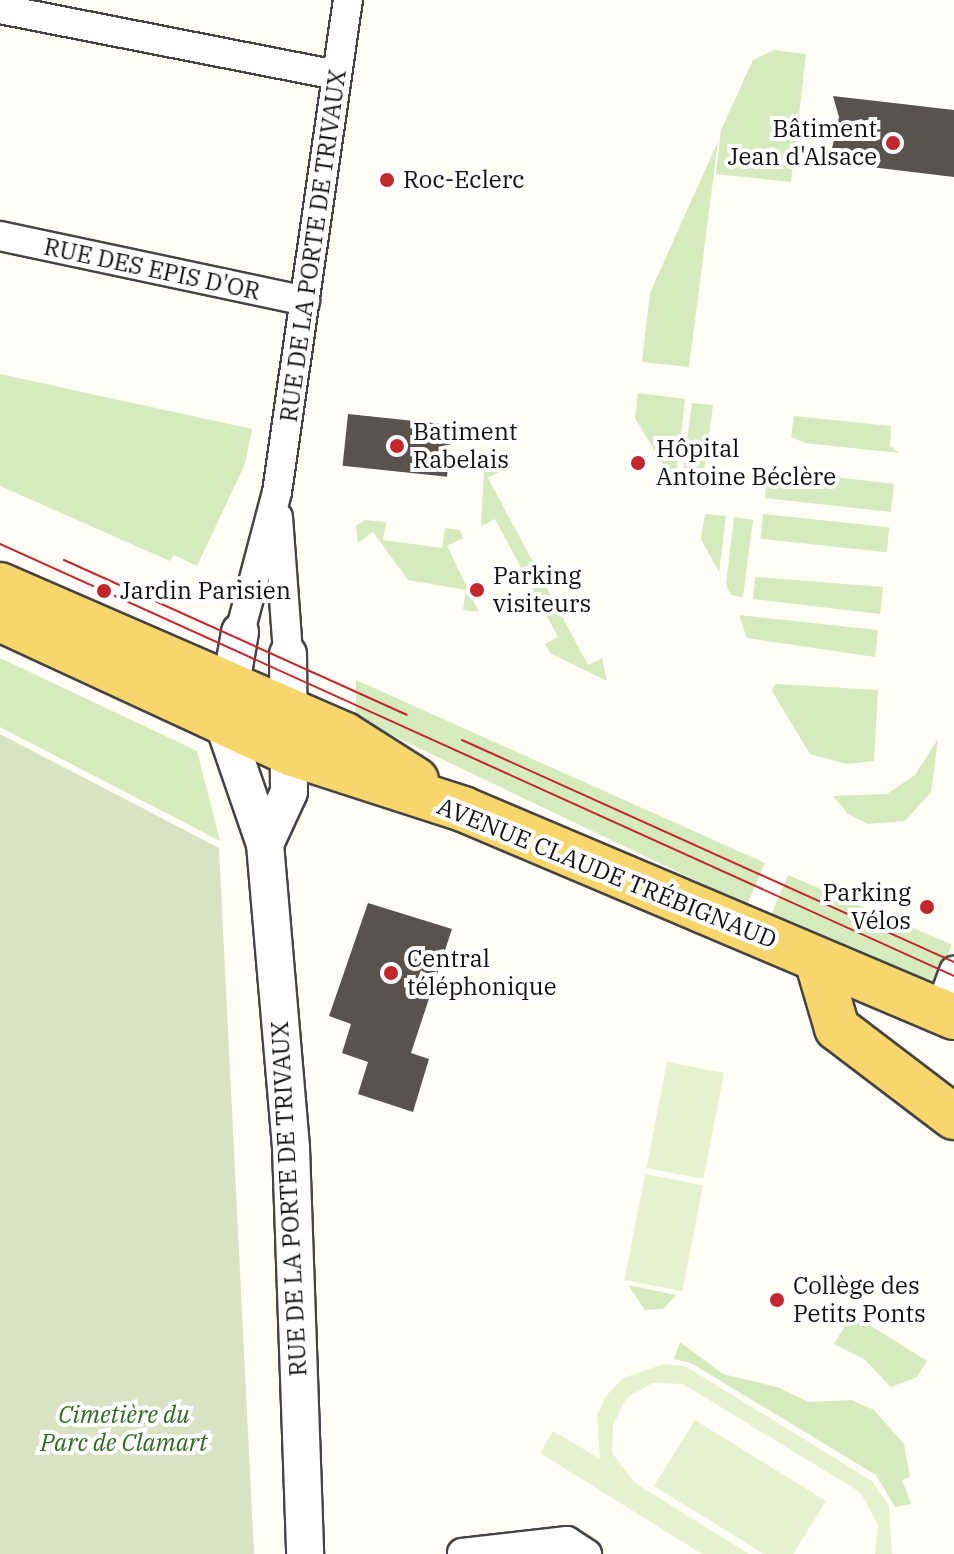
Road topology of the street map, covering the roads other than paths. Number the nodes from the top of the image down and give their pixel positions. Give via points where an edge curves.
1 (348, 0) edge
2 (0, 9) edge
3 (336, 75) junction
4 (0, 236) edge
5 (305, 301) junction
6 (277, 492) junction
7 (0, 585) edge
8 (0, 619) edge
9 (240, 632) joint
10 (288, 654) joint
11 (225, 705) junction
12 (290, 733) junction
13 (265, 844) junction
14 (817, 960) junction
15 (954, 971) edge
16 (946, 1015) edge
17 (954, 1117) edge
18 (462, 1553) edge
19 (305, 1554) edge
20 (587, 1554) edge

1 - 3 street, RUE DE LA PORTE DE TRIVAUX
2 - 3 street
3 - 5 street, RUE DE LA PORTE DE TRIVAUX
4 - 5 street, RUE DES EPIS D'OR
5 - 6 street, RUE DE LA PORTE DE TRIVAUX
6 - 9 street, RUE DE LA PORTE DE TRIVAUX
6 - 10 street, RUE DE LA PORTE DE TRIVAUX
7 - 11 main road
8 - 11 main road
9 - 11 street, RUE DE LA PORTE DE TRIVAUX
10 - 12 street, RUE DE LA PORTE DE TRIVAUX
11 - 12 main road
11 - 13 street, RUE DE LA PORTE DE TRIVAUX
12 - 13 street, RUE DE LA PORTE DE TRIVAUX via 285,810
12 - 14 main road, AVENUE CLAUDE TRÉBIGNAUD via 345,735 463,809
13 - 19 street, RUE DE LA PORTE DE TRIVAUX via 291,1148
14 - 16 main road, AVENUE CLAUDE TRÉBIGNAUD
14 - 17 main road via 830,1018
15 - 16 street
18 - 20 street via 567,1541

